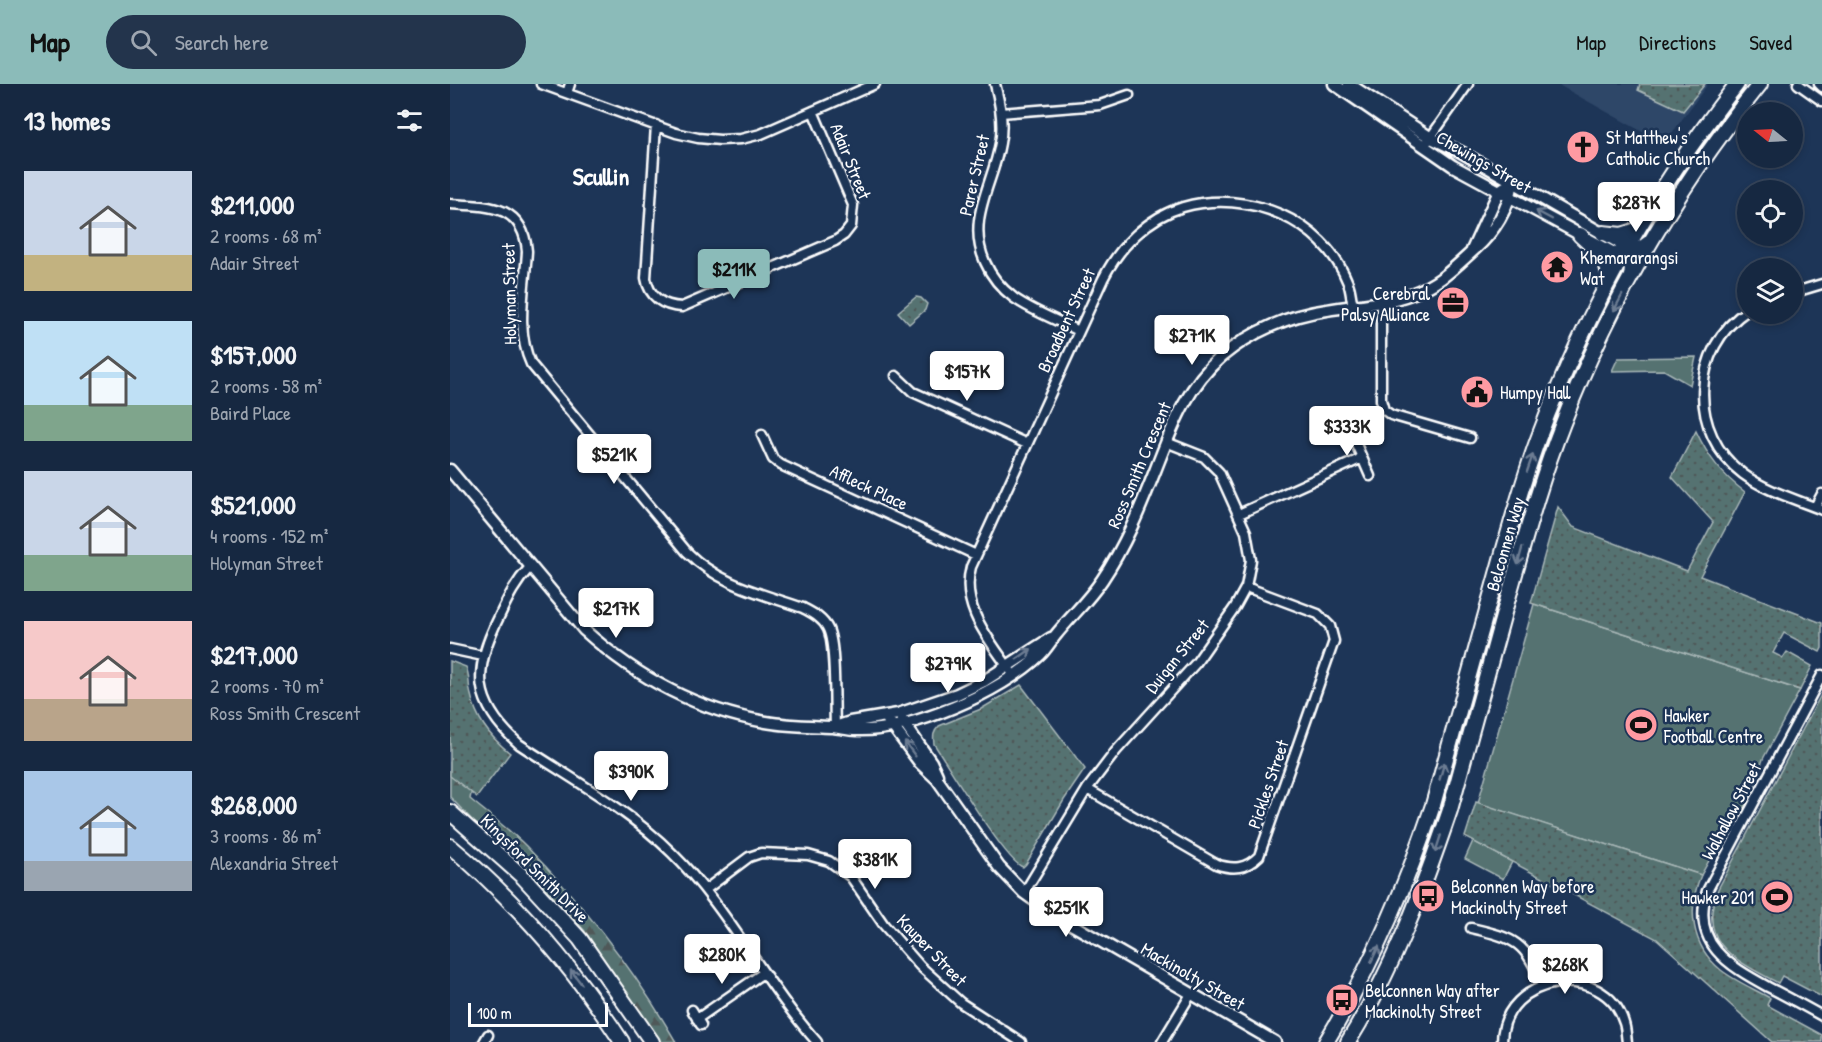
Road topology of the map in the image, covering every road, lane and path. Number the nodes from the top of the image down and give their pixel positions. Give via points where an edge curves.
1 (541, 84) edge
2 (875, 84) edge
3 (995, 84) edge
4 (1334, 84) edge
5 (1349, 84) edge
6 (1468, 84) edge
7 (1737, 84) edge
8 (1760, 84) edge
9 (1798, 84) edge
10 (1819, 84) edge
11 (1822, 87) edge
12 (569, 88) edge
13 (1129, 95) dead end
14 (1360, 98) junction
15 (1822, 101) edge
16 (813, 111) junction
17 (1001, 113) junction
18 (656, 125) junction
19 (1428, 142) junction
20 (1513, 182) junction
21 (1499, 191) junction
22 (1511, 197) junction
23 (450, 204) edge
24 (1636, 230) junction
25 (1603, 233) junction
26 (1657, 234) junction
27 (1580, 235) junction
28 (1471, 253) junction
29 (1624, 253) junction
30 (1610, 278) junction
31 (1629, 282) junction
32 (1822, 284) edge
33 (1803, 290) edge
34 (1381, 302) junction
35 (1353, 306) junction
36 (1737, 318) edge
37 (1079, 331) junction
38 (896, 376) dead end
39 (1349, 428) dead end
40 (762, 435) dead end
41 (1470, 438) dead end
42 (1166, 442) junction
43 (1027, 444) junction
44 (1362, 458) junction
45 (450, 470) edge
46 (1370, 476) dead end
47 (1822, 494) edge
48 (1819, 508) edge
49 (1239, 514) junction
50 (1510, 526) junction
51 (1527, 531) junction
52 (976, 555) junction
53 (530, 567) junction
54 (1246, 587) junction
55 (450, 649) edge
56 (483, 656) junction
57 (1011, 671) junction
58 (1822, 675) edge
59 (898, 714) junction
60 (933, 715) junction
61 (885, 716) junction
62 (904, 724) junction
63 (835, 727) junction
64 (893, 727) junction
65 (919, 744) junction
66 (937, 778) junction
67 (1087, 789) junction
68 (1433, 805) junction
69 (1450, 810) junction
70 (450, 812) edge
71 (450, 846) edge
72 (705, 890) junction
73 (1024, 893) junction
74 (1471, 928) dead end
75 (763, 973) junction
76 (1542, 985) junction
77 (1191, 994) junction
78 (692, 1010) dead end
79 (1822, 1016) edge
80 (1254, 1031) junction
81 (622, 1042) edge
82 (652, 1042) edge
83 (817, 1042) edge
84 (1021, 1042) edge
85 (1162, 1042) edge
86 (1269, 1042) edge
87 (1275, 1042) edge
88 (1326, 1042) edge
89 (1348, 1042) edge
90 (1502, 1042) edge
91 (1627, 1042) edge

1 - 12 street
2 - 16 street
3 - 17 street, Parer Street
4 - 14 street, Chewings Street
5 - 14 street, Chewings Street
6 - 19 street
7 - 24 main road, Belconnen Way via 1691,145
8 - 26 main road, Belconnen Way via 1706,155
9 - 15 street
10 - 11 street
12 - 18 street
13 - 17 street via 1100,105
14 - 19 street, Chewings Street
16 - 18 street via 741,139 698,138
16 - 18 street, Adair Street via 853,205 851,226 835,242 682,307 663,303 647,286
17 - 37 street, Parer Street via 1000,143 978,220 981,252 993,276 1012,296
19 - 20 street, Chewings Street via 1461,152
19 - 21 street, Chewings Street via 1452,166
20 - 21 street
20 - 22 street, Ross Smith Crescent
20 - 25 street, Chewings Street
21 - 22 street, Chewings Street
21 - 28 street, Ross Smith Crescent
27 -> 22 street, Chewings Street
22 - 28 street, Ross Smith Crescent via 1485,240
23 - 63 street, Holyman Street via 499,209 519,224 527,251 522,336 531,364 687,552 715,576 803,608 824,624 831,640
24 - 25 main road via 1622,235
24 - 29 main road, Belconnen Way
25 - 29 street, Chewings Street via 1619,243
26 - 29 street via 1642,247
26 - 31 main road, Belconnen Way
27 - 29 street, Chewings Street via 1614,253
27 - 30 main road via 1605,258
28 - 34 street, Ross Smith Crescent via 1431,286
29 - 30 main road, Belconnen Way
29 - 31 street via 1630,267
50 -> 30 main road, Belconnen Way via 1538,440
31 -> 51 main road, Belconnen Way via 1591,356 1559,433
32 - 33 street
34 - 35 street, Ross Smith Crescent
34 - 41 street via 1384,410 1391,416
35 - 37 street, Broadbent Street via 1348,283 1323,244 1295,222 1251,204 1204,203 1171,212 1137,233 1123,247 1111,263
35 - 42 street, Ross Smith Crescent via 1294,317 1237,345 1204,374 1189,394
36 - 48 street via 1721,335 1705,370 1703,401 1709,430 1722,454 1742,474 1768,489
37 - 43 street, Broadbent Street
38 - 43 street via 913,392
39 - 44 street
40 - 52 street, Affleck Place via 773,459 781,465
42 - 49 street, Duigan Street via 1213,464
42 - 57 street, Ross Smith Crescent via 1122,548 1092,594 1040,656
43 - 52 street, Broadbent Street
44 - 46 street
44 - 49 street
45 - 53 street, Ross Smith Crescent
47 - 48 street
49 - 54 street, Duigan Street via 1250,551
50 - 51 main road
68 -> 50 main road, Belconnen Way
51 -> 69 main road, Belconnen Way
52 - 57 street, Broadbent Street via 969,575 971,607
53 - 56 street via 517,581
53 - 63 street, Ross Smith Crescent via 584,630 652,681 732,715 800,726
54 - 67 street, Duigan Street via 1196,663
54 - 67 street, Pickles Street via 1318,614 1330,626 1334,641 1259,856 1243,867 1216,864
55 - 56 street
56 - 72 street via 484,699 504,731 647,830
57 - 59 street, Ross Smith Crescent
57 - 60 street, Ross Smith Crescent via 983,693
58 - 79 street, Walhallow Street via 1707,891 1703,919 1709,941 1724,960
59 - 61 street, Ross Smith Crescent
59 - 62 street, Mackinolty Street
60 - 62 street, Ross Smith Crescent
60 - 65 street via 920,730
61 - 63 street, Ross Smith Crescent
61 - 64 street, Mackinolty Street
62 - 64 street, Ross Smith Crescent
62 - 65 street, Mackinolty Street
63 - 64 street, Ross Smith Crescent
66 -> 64 street, Mackinolty Street via 920,763
65 - 66 street, Mackinolty Street
66 - 73 street, Mackinolty Street via 999,867
67 - 73 street, Duigan Street
68 - 69 main road
88 -> 68 main road, Belconnen Way via 1385,933
69 -> 89 main road, Belconnen Way via 1398,946
70 - 82 main road, Kingsford Smith Drive via 552,907 580,939
81 -> 71 main road via 554,949 498,889
72 - 75 street
72 - 84 street, Kauper Street via 749,857 761,853 808,855 829,861 851,877 884,925 920,966 961,1003
73 - 77 street, Mackinolty Street
74 - 76 street via 1512,940 1526,951
75 - 78 street via 699,1022
75 - 83 street
76 - 90 street via 1516,1004 1505,1023
76 - 91 street via 1571,982 1599,992 1619,1012
77 - 80 street, Mackinolty Street
77 - 85 street
80 - 86 street, Mackinolty Street
80 - 87 street, Mackinolty Street

